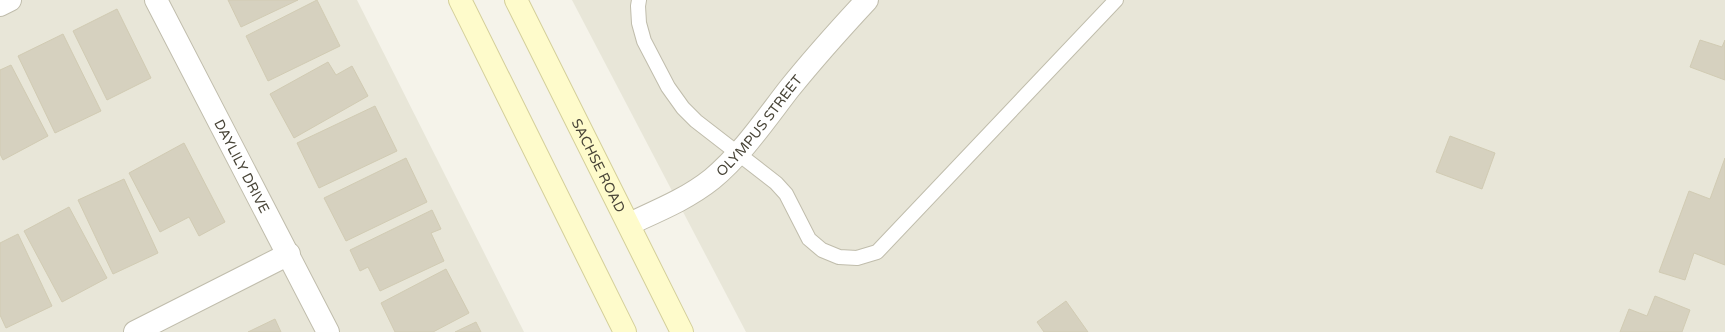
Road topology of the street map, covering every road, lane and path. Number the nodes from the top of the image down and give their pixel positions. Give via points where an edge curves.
1 (10, 0) edge
2 (156, 0) edge
3 (460, 0) edge
4 (516, 0) edge
5 (639, 0) edge
6 (867, 0) edge
7 (1116, 0) edge
8 (0, 5) edge
9 (739, 153) junction
10 (629, 224) junction
11 (289, 254) junction
12 (135, 332) edge
13 (328, 332) edge
14 (625, 332) edge
15 (682, 332) edge

1 - 8 street
2 - 11 street, DAYLILY DRIVE
3 - 14 main road
4 - 10 main road, SACHSE ROAD
5 - 9 lane via 640,29 668,86 683,108 696,121
6 - 9 street, OLYMPUS STREET via 813,60
7 - 9 lane via 877,252 857,258 839,257 822,250 809,239 786,194
9 - 10 street, OLYMPUS STREET via 693,193
10 - 15 main road, SACHSE ROAD
11 - 12 street
11 - 13 street, DAYLILY DRIVE

